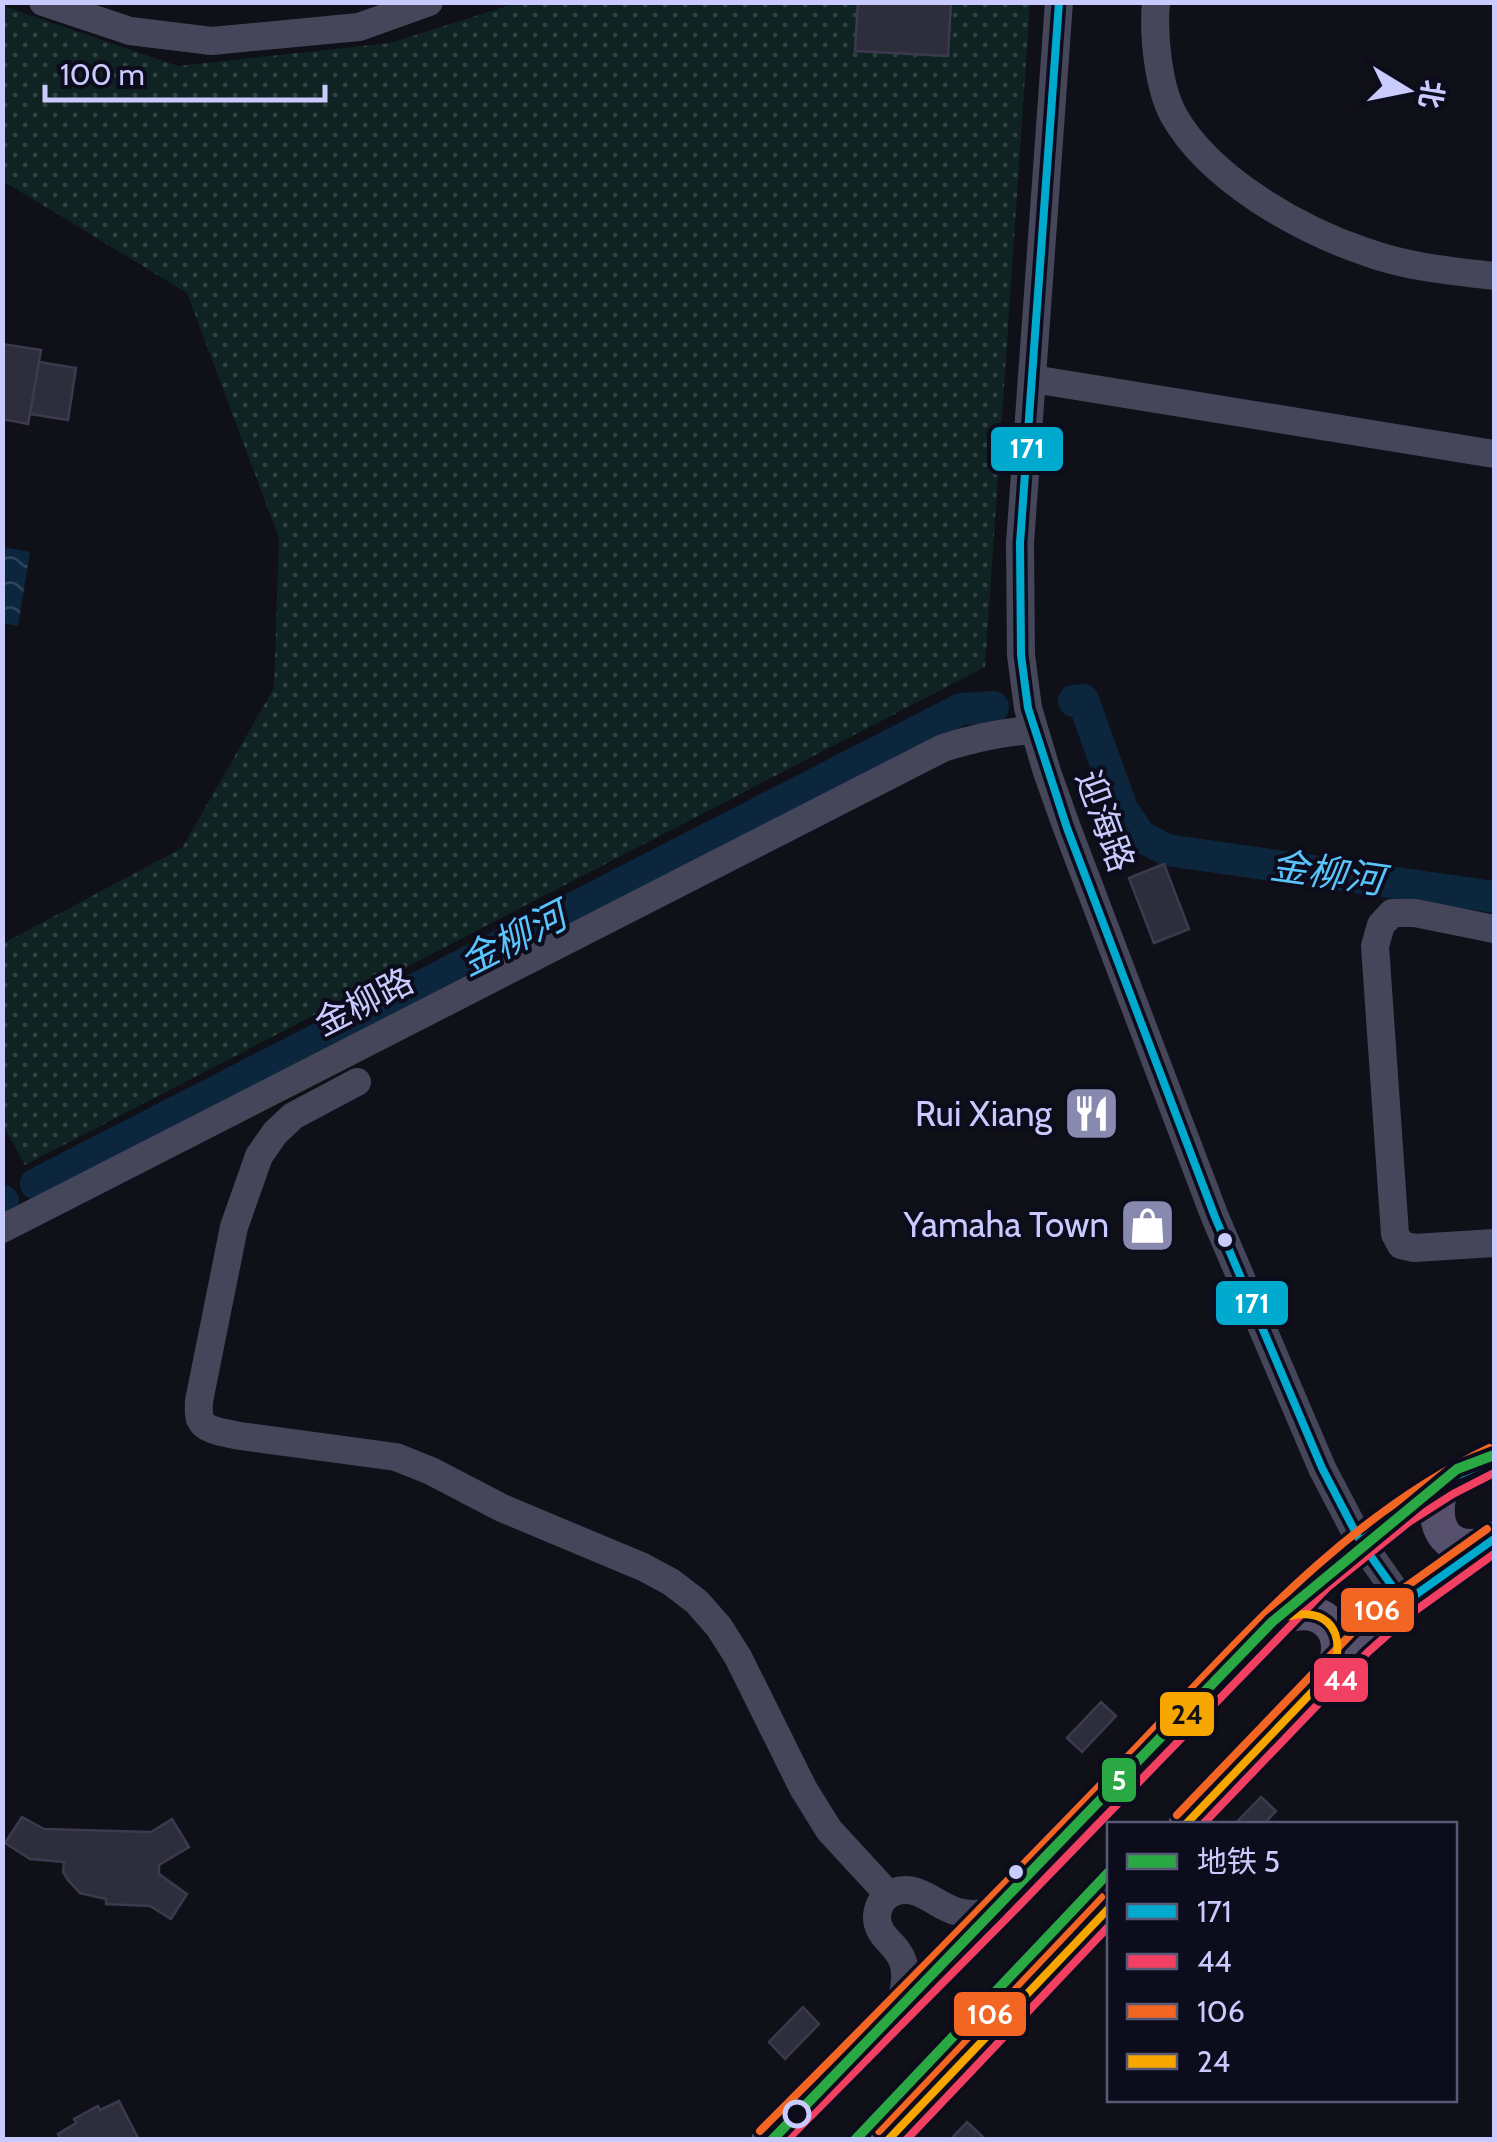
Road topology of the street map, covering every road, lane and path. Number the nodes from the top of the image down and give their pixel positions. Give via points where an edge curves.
1 (42, 2) edge
2 (429, 2) edge
3 (1059, 2) edge
4 (1156, 2) edge
5 (1494, 276) edge
6 (1033, 378) junction
7 (1494, 454) edge
8 (1034, 730) junction
9 (1494, 928) edge
10 (356, 1082) dead end
11 (2, 1229) edge
12 (1494, 1243) edge
13 (1494, 1460) edge
14 (1441, 1487) junction
15 (1360, 1541) junction
16 (1490, 1542) edge
17 (1404, 1603) junction
18 (1279, 1619) junction
19 (1334, 1669) junction
20 (1188, 1822) edge
21 (888, 1894) junction
22 (1107, 1909) edge
23 (996, 1911) junction
24 (900, 2008) junction
25 (769, 2140) edge
26 (888, 2140) edge

1 - 2 street via 130,31 212,40 359,28
3 - 6 street, 迎海路
4 - 5 street via 1156,44 1173,114 1239,186 1308,228 1368,253
6 - 7 street
6 - 8 street, 迎海路 via 1020,543 1021,655
8 - 11 street, 金柳路 via 943,748
8 - 15 street, 迎海路 via 1214,1216
9 - 12 street via 1392,913 1374,946 1394,1234 1414,1248
10 - 21 street via 293,1116 259,1156 234,1227 200,1419 240,1436 396,1457 671,1582 718,1627 820,1816
13 - 14 main road
14 - 15 main road
14 - 16 main road via 1436,1519 1446,1537 1465,1547
15 - 17 street, 迎海路
15 - 18 main road
16 - 17 main road
17 - 19 main road
18 - 19 main road via 1310,1612 1328,1621 1338,1639
18 - 23 main road
19 - 20 main road
21 - 23 street via 917,1891 962,1914
21 - 24 street via 877,1922 903,1960
22 - 26 main road
23 - 24 main road
24 - 25 main road

